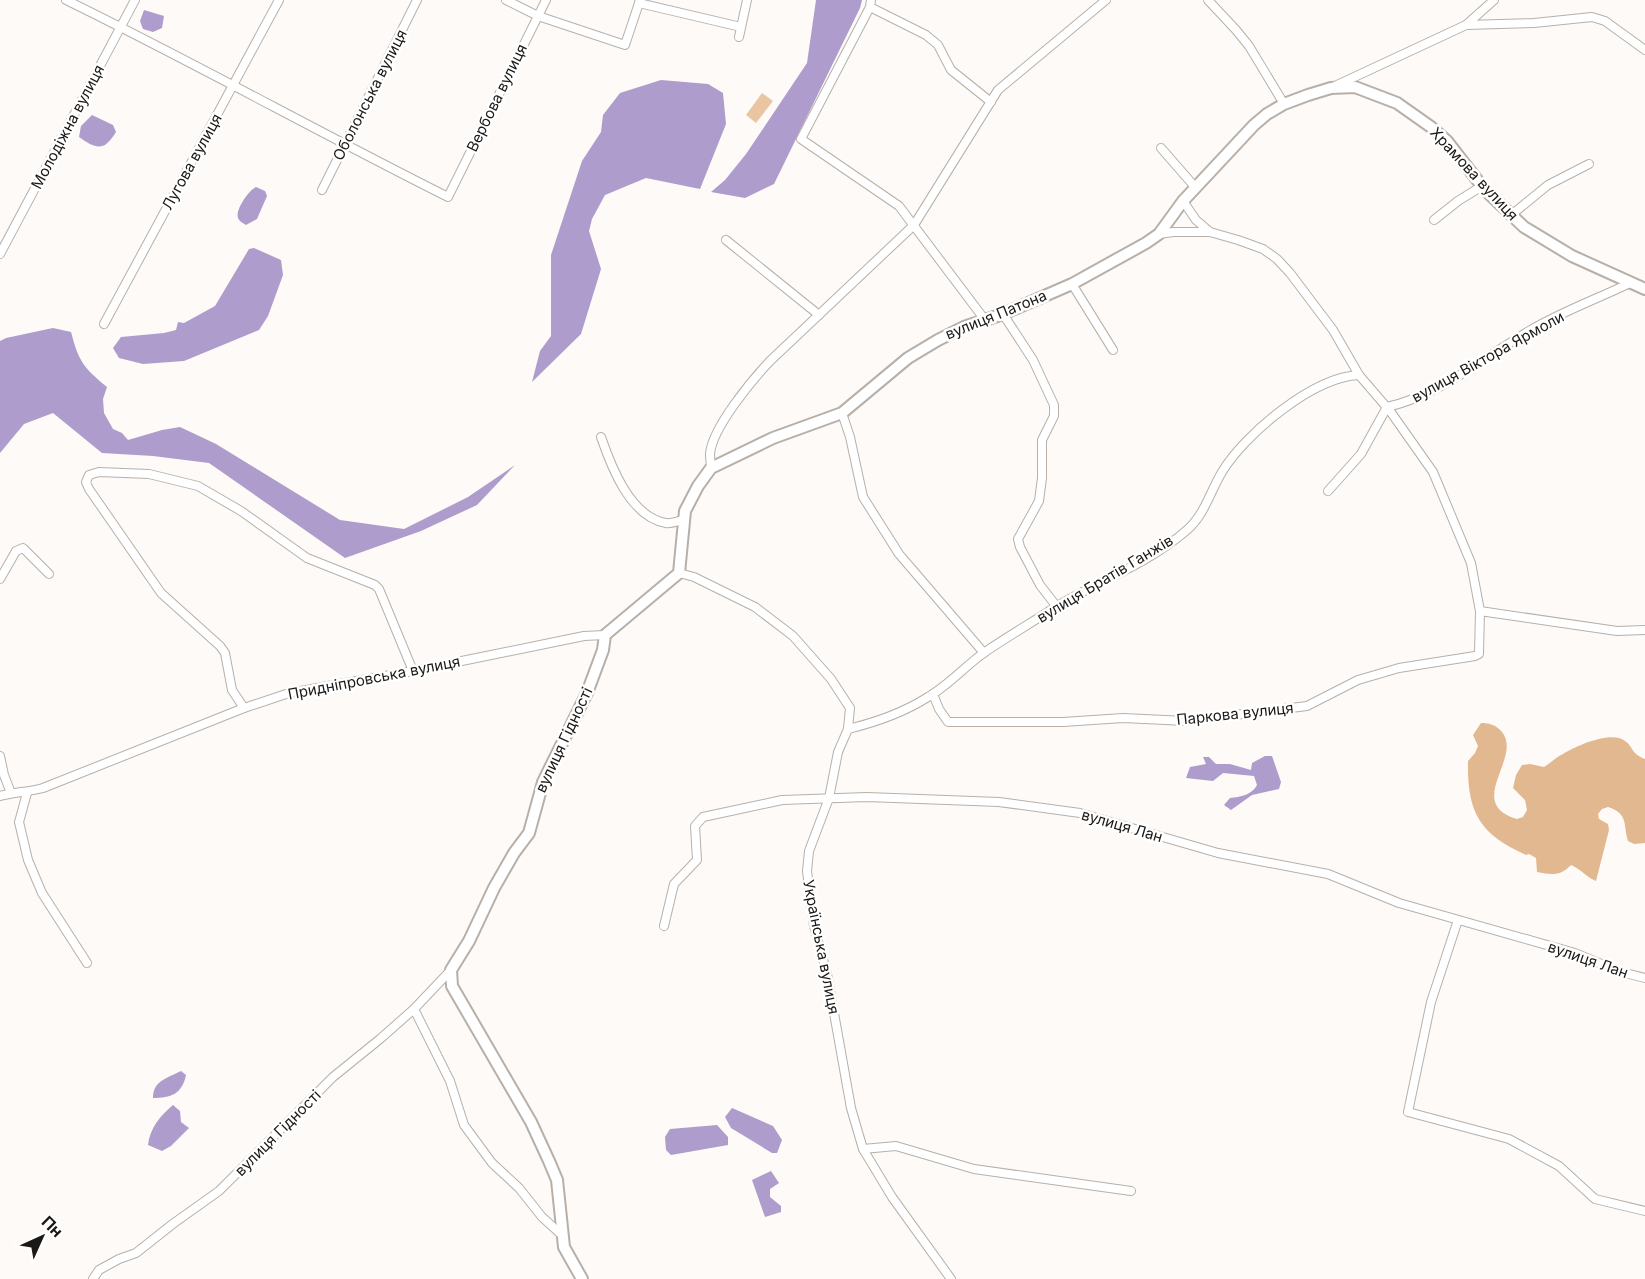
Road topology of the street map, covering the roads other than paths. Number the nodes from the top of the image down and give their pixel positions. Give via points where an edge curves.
1 (66, 0) edge
2 (135, 0) edge
3 (279, 0) edge
4 (417, 0) edge
5 (506, 0) edge
6 (546, 0) edge
7 (747, 0) edge
8 (1106, 0) edge
9 (1208, 0) edge
10 (1494, 0) edge
11 (640, 2) edge
12 (871, 3) edge
13 (538, 15) junction
14 (1466, 25) junction
15 (121, 27) junction
16 (741, 27) junction
17 (739, 37) dead end
18 (1645, 50) edge
19 (234, 85) junction
20 (1331, 88) junction
21 (991, 102) junction
22 (1284, 104) junction
23 (344, 146) junction
24 (1161, 148) dead end
25 (1589, 164) dead end
26 (1482, 186) junction
27 (1195, 187) junction
28 (322, 190) dead end
29 (1183, 201) junction
30 (1510, 216) junction
31 (1434, 220) dead end
32 (914, 225) junction
33 (1210, 232) junction
34 (1159, 234) junction
35 (726, 240) dead end
36 (0, 254) edge
37 (1630, 283) junction
38 (1072, 284) junction
39 (1645, 289) edge
40 (1004, 314) junction
41 (819, 315) junction
42 (984, 320) junction
43 (104, 324) dead end
44 (1113, 350) dead end
45 (1359, 375) junction
46 (1387, 407) junction
47 (842, 413) junction
48 (601, 437) dead end
49 (711, 468) junction
50 (1328, 491) dead end
51 (684, 520) junction
52 (679, 573) junction
53 (49, 574) dead end
54 (0, 579) edge
55 (1057, 607) junction
56 (1480, 611) junction
57 (1645, 630) edge
58 (605, 635) junction
59 (984, 653) junction
60 (413, 671) junction
61 (933, 694) junction
62 (244, 708) junction
63 (848, 729) junction
64 (0, 756) edge
65 (11, 793) junction
66 (27, 793) junction
67 (0, 796) edge
68 (829, 798) junction
69 (1458, 920) junction
70 (664, 926) dead end
71 (87, 963) dead end
72 (451, 970) junction
73 (1645, 978) edge
74 (414, 1009) junction
75 (864, 1149) junction
76 (1131, 1191) dead end
77 (1645, 1211) edge
78 (562, 1236) junction
79 (93, 1279) edge
80 (582, 1279) edge
81 (951, 1279) edge

1 - 15 street
2 - 15 street, Молодіжна вулиця
3 - 19 street, Лугова вулиця
4 - 23 street, Оболонська вулиця
5 - 13 street
6 - 13 street, Вербова вулиця
7 - 16 street
8 - 21 street via 998,90
9 - 22 street via 1249,46
10 - 14 street
11 - 13 street via 625,45
11 - 16 street
12 - 21 street via 926,35 938,45 951,70
12 - 32 street via 801,139 899,206
13 - 23 street, Вербова вулиця via 448,197
14 - 18 street via 1592,17 1605,21
14 - 20 street
15 - 19 street
15 - 36 street, Молодіжна вулиця
16 - 17 street
19 - 23 street
19 - 43 street, Лугова вулиця
20 - 22 street, Храмова вулиця
20 - 26 street, Храмова вулиця via 1367,90 1414,115 1447,141
21 - 32 street
22 - 27 street, вулиця Патона via 1254,125
23 - 28 street, Оболонська вулиця
24 - 27 street
25 - 30 street via 1548,185
26 - 30 street, Храмова вулиця
26 - 31 street
27 - 29 street, вулиця Патона
29 - 33 street
29 - 34 street, вулиця Патона
30 - 37 street, Храмова вулиця via 1551,245
32 - 41 street
32 - 42 street
33 - 34 street, вулиця Патона
33 - 45 street via 1251,244 1278,259 1333,330
34 - 38 street, вулиця Патона
35 - 41 street
37 - 39 street, Храмова вулиця
37 - 46 street, вулиця Віктора Ярмоли via 1532,329 1418,398
38 - 40 street, вулиця Патона
38 - 44 street
40 - 42 street, вулиця Патона
40 - 55 street via 1033,360 1054,405 1054,416 1042,440 1039,501 1018,539 1040,585
41 - 49 street via 742,394 718,432 710,453
42 - 47 street, вулиця Патона via 938,339 908,358
45 - 46 street
45 - 55 street, вулиця Братів Ганжів via 1335,378 1275,416 1222,472 1205,508 1186,531 1146,559
46 - 50 street via 1361,454
46 - 56 street via 1433,472 1471,563
47 - 49 street, вулиця Патона via 773,438
47 - 59 street via 863,497 899,554
48 - 51 street via 617,479 633,500 649,516 666,523
49 - 51 street via 691,498
51 - 52 street
52 - 58 street
52 - 63 street, Українська вулиця via 755,607 793,636 831,679 850,708
53 - 54 street via 23,548 16,551
55 - 59 street, вулиця Братів Ганжів
56 - 57 street via 1617,630
56 - 61 street, Паркова вулиця via 1479,654 1399,668 1358,680 1307,706 1186,721 1124,718 948,722
58 - 60 street, Придніпровська вулиця
58 - 72 street, вулиця Гідності via 587,693 543,782 529,833 494,888
59 - 61 street, вулиця Братів Ганжів
60 - 62 street, Придніпровська вулиця via 289,693
60 - 62 street via 375,585 307,558 198,486 149,474 89,475 89,489 161,593 225,653 232,690
61 - 63 street, вулиця Братів Ганжів via 886,719
62 - 66 street, Придніпровська вулиця
63 - 68 street, Українська вулиця via 838,752
64 - 65 street
65 - 66 street, Придніпровська вулиця
65 - 67 street, Придніпровська вулиця
66 - 71 street via 18,822 28,860 42,893
68 - 69 street, вулиця Лан via 999,802 1080,813 1218,853 1328,874 1399,903
68 - 70 street, вулиця Лан via 782,800 703,817 695,826 697,860 674,884
68 - 75 street, Українська вулиця via 809,851 807,871 814,926 829,984 851,1108
69 - 73 street, вулиця Лан via 1575,953
69 - 77 street via 1431,1002 1408,1112 1509,1140 1559,1166 1595,1199
72 - 74 street, вулиця Гідності
72 - 78 street via 452,986 531,1122 557,1180
74 - 78 street via 450,1081 464,1125 492,1163
74 - 79 street, вулиця Гідності via 333,1077 219,1191 136,1253 99,1270
75 - 76 street via 896,1146 974,1169
75 - 81 street, Українська вулиця via 892,1197
78 - 80 street

